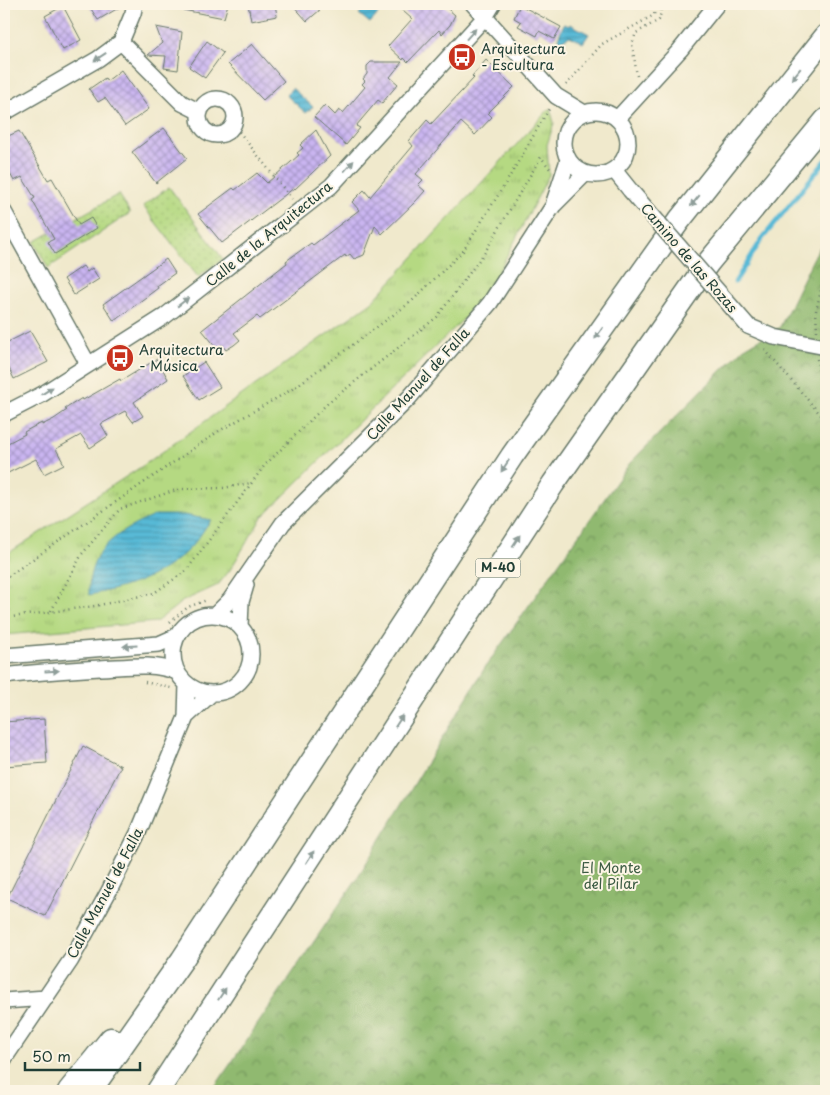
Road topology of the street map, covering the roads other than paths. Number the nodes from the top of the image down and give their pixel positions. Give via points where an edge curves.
1 (135, 4) edge
2 (473, 4) edge
3 (717, 4) edge
4 (489, 10) edge
5 (826, 36) edge
6 (121, 42) junction
7 (556, 96) junction
8 (200, 112) junction
9 (4, 113) edge
10 (584, 113) junction
11 (617, 119) junction
12 (826, 120) edge
13 (568, 126) junction
14 (568, 160) junction
15 (614, 170) junction
16 (585, 174) junction
17 (553, 206) junction
18 (4, 212) edge
19 (822, 346) edge
20 (88, 364) junction
21 (4, 414) edge
22 (250, 574) junction
23 (215, 614) junction
24 (240, 626) junction
25 (177, 636) junction
26 (4, 656) edge
27 (177, 672) junction
28 (4, 676) edge
29 (187, 684) junction
30 (212, 693) junction
31 (186, 717) junction
32 (166, 984) junction
33 (46, 998) junction
34 (4, 1001) edge
35 (195, 1034) junction
36 (4, 1058) edge
37 (69, 1091) edge
38 (90, 1091) edge
39 (151, 1091) edge
40 (158, 1091) edge

1 - 6 street
2 - 4 street
3 - 11 street
4 - 7 street
20 -> 4 street, Calle de la Arquitectura via 165,316 331,186
5 -> 32 highway via 678,222 512,456
6 - 8 street via 182,103
6 -> 9 street via 98,59
7 - 10 street
7 - 13 street
8 - 8 street via 212,100 223,100 233,109 235,116 226,133 213,134 200,124
10 - 11 street via 607,113
10 - 13 street
11 - 15 street via 626,131 628,146 621,164
35 -> 12 highway, M-40 via 553,484 708,263
13 - 14 street via 564,143
14 - 16 street
14 - 17 street, Calle Manuel de Falla
15 - 16 street via 595,176
15 - 19 street, Camino de las Rozas, bridge via 748,326 774,337
16 - 17 street, Calle Manuel de Falla
17 - 22 street, Calle Manuel de Falla via 490,303 409,398 283,523
18 - 20 street
21 -> 20 street, Calle de la Arquitectura via 41,395
22 - 23 street, Calle Manuel de Falla
22 - 24 street, Calle Manuel de Falla via 241,602
23 - 24 street
23 - 25 street via 200,616 186,624
24 - 30 street via 251,647 249,669 234,687
25 -> 26 street via 159,644
25 - 27 street via 173,648
28 -> 27 street via 140,666 164,667
27 - 29 street
29 - 30 street via 199,691
29 - 31 street, Calle Manuel de Falla
30 - 31 street, Calle Manuel de Falla
31 - 33 street, Calle Manuel de Falla via 138,833 109,891
32 - 37 highway via 110,1040
32 - 38 highway
33 - 34 street
33 - 36 street, Calle Manuel de Falla
35 - 39 highway, M-40
35 - 40 highway

